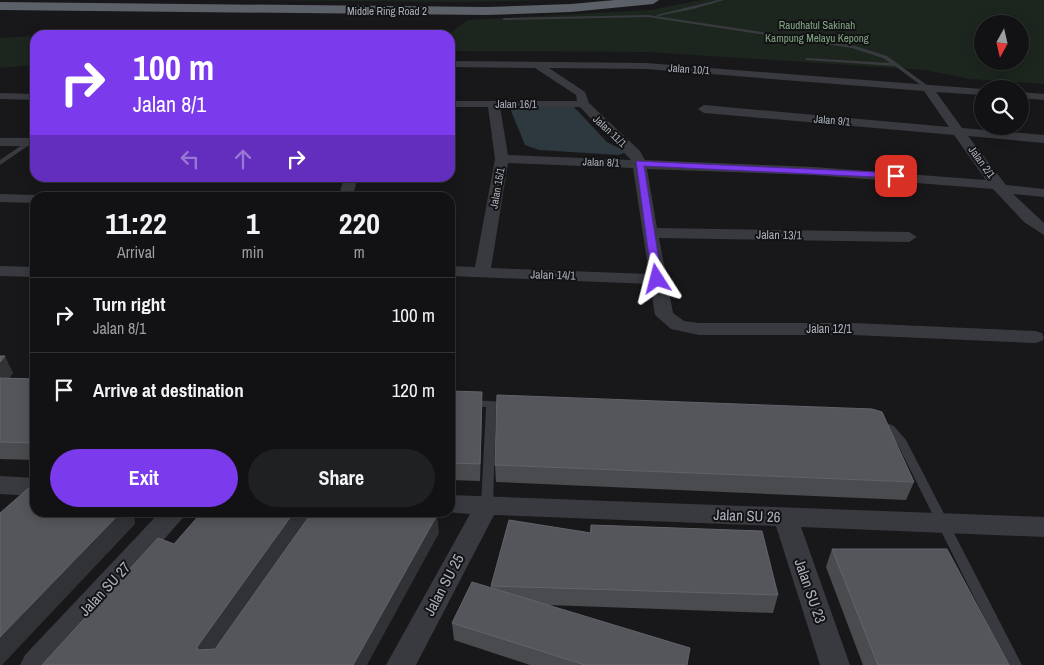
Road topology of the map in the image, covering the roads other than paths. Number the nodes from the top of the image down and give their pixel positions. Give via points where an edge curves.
1 (77, 0) edge
2 (616, 0) edge
3 (654, 0) edge
4 (722, 0) edge
5 (0, 1) edge
6 (124, 3) junction
7 (0, 6) edge
8 (680, 11) junction
9 (648, 16) junction
10 (504, 19) dead end
11 (679, 20) junction
12 (807, 59) dead end
13 (455, 64) edge
14 (899, 65) junction
15 (539, 66) junction
16 (928, 88) junction
17 (974, 91) edge
18 (0, 96) edge
19 (1029, 96) edge
20 (30, 97) edge
21 (1044, 97) edge
22 (455, 104) edge
23 (494, 104) junction
24 (583, 104) junction
25 (704, 109) dead end
26 (960, 131) junction
27 (1044, 139) edge
28 (30, 141) edge
29 (0, 142) edge
30 (30, 143) edge
31 (502, 159) junction
32 (0, 163) edge
33 (639, 163) junction
34 (1001, 187) junction
35 (1044, 193) edge
36 (0, 198) edge
37 (30, 199) edge
38 (1044, 230) edge
39 (650, 233) junction
40 (908, 237) dead end
41 (0, 271) edge
42 (455, 271) edge
43 (30, 272) edge
44 (482, 272) junction
45 (657, 279) junction
46 (1035, 337) dead end
47 (455, 402) edge
48 (491, 404) junction
49 (521, 405) edge
50 (871, 421) edge
51 (0, 486) edge
52 (30, 487) edge
53 (455, 504) edge
54 (487, 506) junction
55 (171, 517) edge
56 (785, 517) junction
57 (944, 523) junction
58 (1044, 527) edge
59 (35, 665) edge
60 (401, 665) edge
61 (835, 665) edge
62 (1014, 665) edge

1 - 6 highway
2 - 6 highway, Middle Ring Road 2 via 487,7
3 - 7 highway, Middle Ring Road 2 via 580,8 486,11
4 - 8 lane
5 - 6 highway, Middle Ring Road 2
8 - 9 lane
8 - 11 lane via 676,15
9 - 10 lane
9 - 11 lane
11 - 14 lane via 853,47
12 - 14 lane
13 - 15 street, Jalan 10/1
14 - 16 lane
15 - 16 street, Jalan 10/1 via 646,66
15 - 24 street, Jalan 11/1 via 581,94
16 - 17 street, Jalan 10/1
16 - 26 street, Jalan 2/1
18 - 20 street
19 - 21 street
22 - 23 street, Jalan 16/1
23 - 24 street, Jalan 16/1
23 - 31 street, Jalan 15/1
24 - 33 street, Jalan 11/1 via 635,154
25 - 26 street, Jalan 9/1
26 - 27 street, Jalan 9/1
26 - 34 street, Jalan 2/1
28 - 29 street
30 - 32 lane
31 - 33 street, Jalan 8/1
31 - 44 street, Jalan 15/1
33 - 34 street, Jalan 8/1 via 878,174
33 - 39 street, Jalan 11/1
34 - 35 street, Jalan 8/1
34 - 38 street, Jalan 2/1 via 1034,224
36 - 37 street
39 - 40 street, Jalan 13/1
39 - 45 street, Jalan 11/1
41 - 43 street
42 - 44 street, Jalan 14/1
44 - 45 street, Jalan 14/1
45 - 46 street, Jalan 12/1 via 664,315 678,326
47 - 48 lane
48 - 49 lane
48 - 54 lane
50 - 57 lane via 890,429 902,443
51 - 52 street
53 - 54 street, Jalan SU 26
54 - 56 street, Jalan SU 26
54 - 60 street, Jalan SU 25
55 - 59 street, Jalan SU 27
56 - 57 street, Jalan SU 26
56 - 61 street, Jalan SU 23
57 - 58 street, Jalan SU 26
57 - 62 lane

